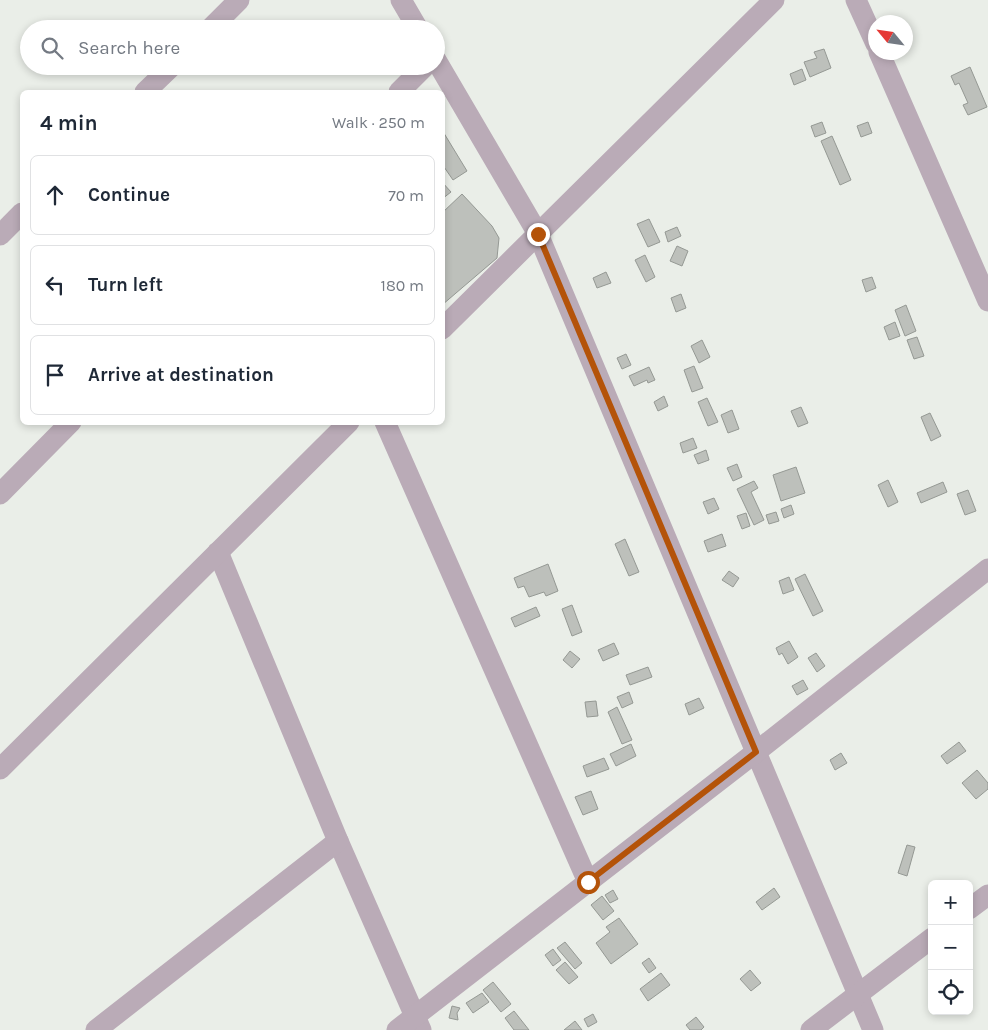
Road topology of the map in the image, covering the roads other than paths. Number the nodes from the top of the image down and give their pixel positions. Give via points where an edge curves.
1 (239, 0) edge
2 (401, 0) edge
3 (774, 0) edge
4 (856, 0) edge
5 (219, 20) edge
6 (413, 20) edge
7 (868, 26) edge
8 (883, 60) edge
9 (163, 75) edge
10 (416, 75) edge
11 (445, 75) edge
12 (147, 90) edge
13 (401, 90) edge
14 (20, 214) edge
15 (538, 234) junction
16 (0, 235) edge
17 (988, 301) edge
18 (445, 326) edge
19 (68, 425) edge
20 (345, 425) edge
21 (386, 425) edge
22 (0, 494) edge
23 (218, 552) junction
24 (988, 569) edge
25 (756, 752) junction
26 (0, 769) edge
27 (338, 841) junction
28 (588, 882) junction
29 (988, 895) edge
30 (973, 906) edge
31 (928, 941) edge
32 (858, 994) junction
33 (418, 1023) edge
34 (96, 1030) edge
35 (397, 1030) edge
36 (811, 1030) edge
37 (873, 1030) edge

1 - 5 street
2 - 6 street
3 - 15 street
4 - 7 street
8 - 17 street
9 - 12 street
10 - 13 street
11 - 15 street
14 - 16 street
15 - 18 street
15 - 25 street
19 - 22 street
20 - 23 street
21 - 28 street
23 - 26 street
23 - 27 street
24 - 25 street
25 - 28 street
25 - 32 street
27 - 33 street
27 - 34 street
28 - 33 street
29 - 30 street
31 - 32 street
32 - 36 street
32 - 37 street
33 - 35 street

